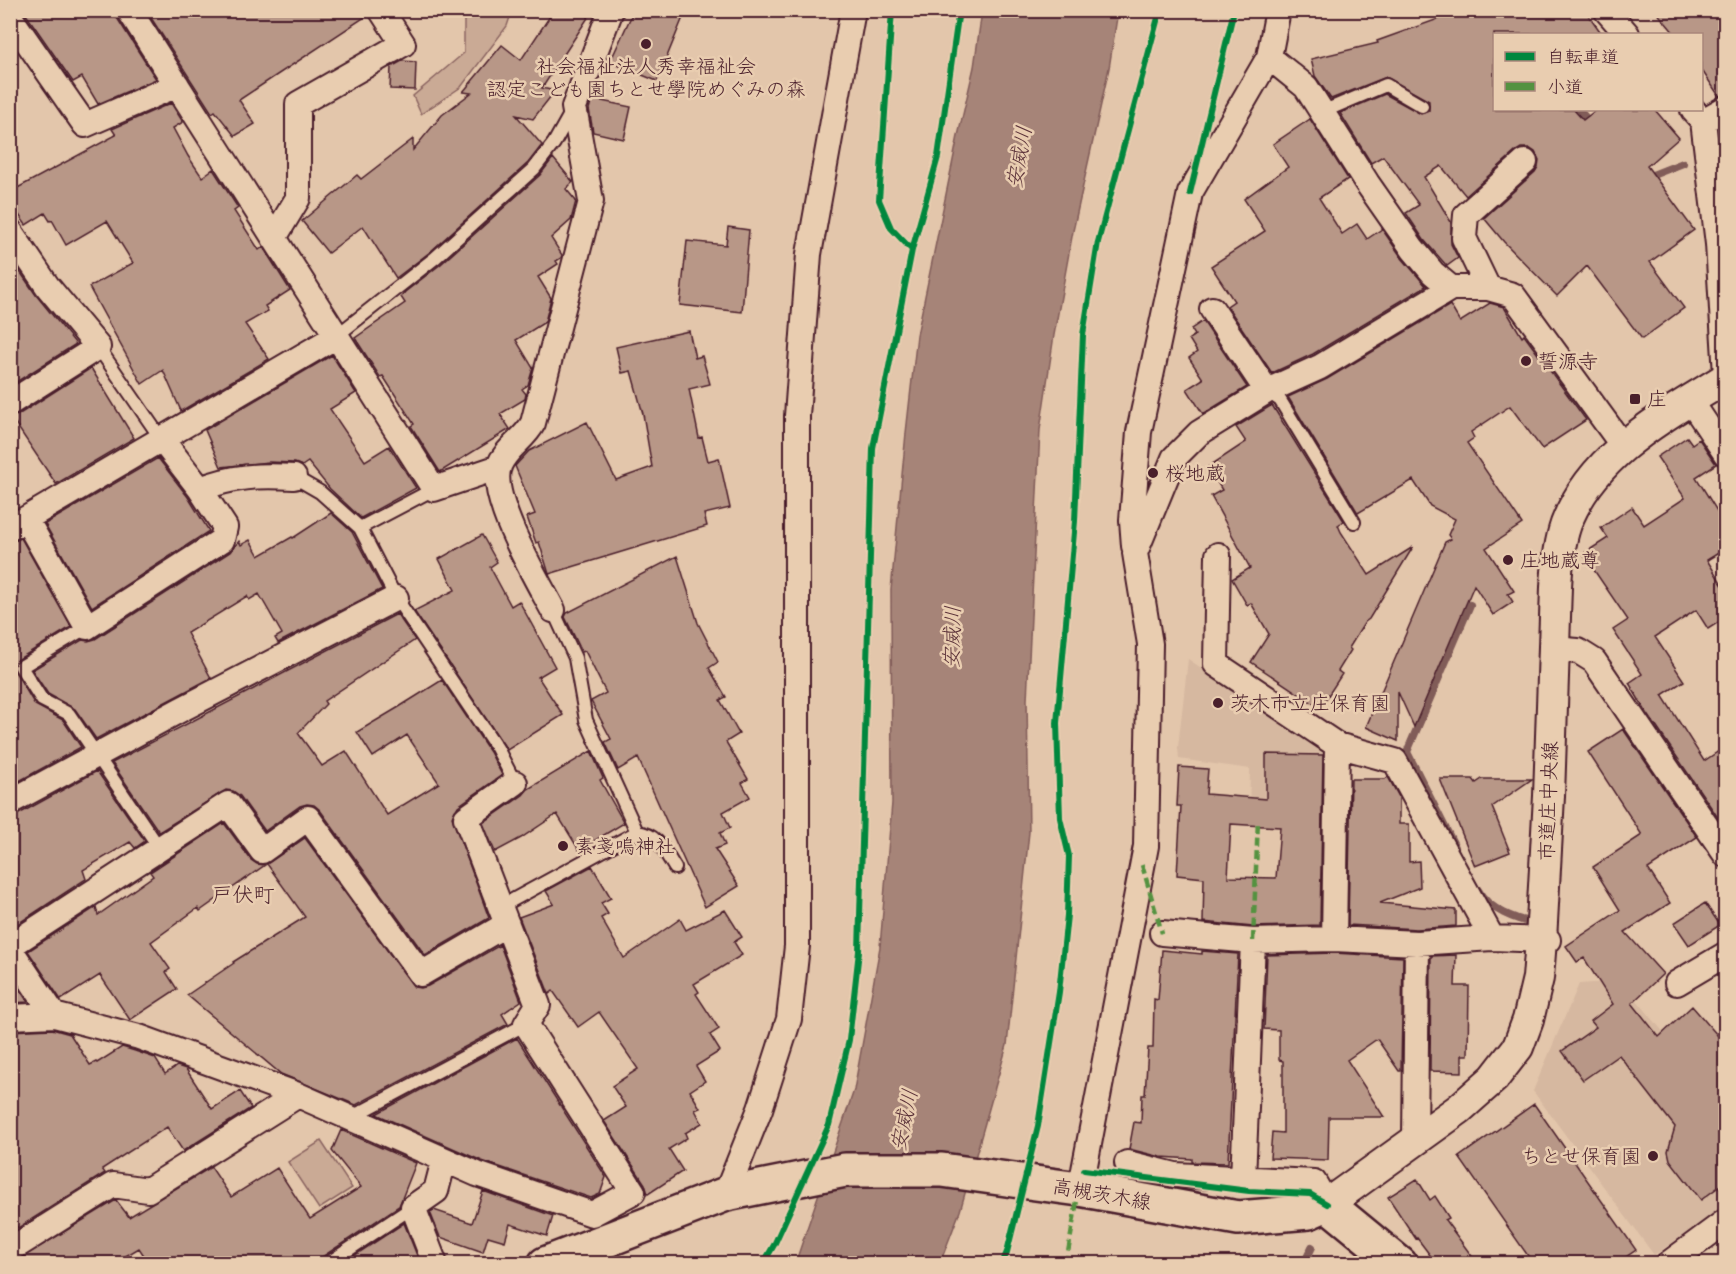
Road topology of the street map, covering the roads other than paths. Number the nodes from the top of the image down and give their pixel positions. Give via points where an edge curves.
1 (129, 10) edge
2 (381, 10) edge
3 (611, 10) edge
4 (853, 10) edge
5 (1278, 10) edge
6 (1606, 10) edge
7 (10, 17) edge
8 (1626, 33) edge
9 (1269, 57) junction
10 (177, 85) junction
11 (1422, 106) dead end
12 (574, 107) junction
13 (1725, 108) edge
14 (1322, 112) junction
15 (1698, 115) edge
16 (1525, 162) dead end
17 (11, 234) edge
18 (274, 238) junction
19 (1722, 242) edge
20 (1451, 288) junction
21 (1488, 288) junction
22 (1212, 309) dead end
23 (335, 337) junction
24 (98, 347) junction
25 (1725, 376) edge
26 (1267, 391) junction
27 (1690, 400) junction
28 (10, 403) edge
29 (162, 440) junction
30 (1623, 446) junction
31 (1725, 454) edge
32 (499, 467) junction
33 (294, 477) joint
34 (200, 489) junction
35 (434, 489) junction
36 (1354, 522) dead end
37 (18, 523) edge
38 (360, 528) junction
39 (1135, 553) junction
40 (1218, 555) dead end
41 (396, 598) junction
42 (553, 610) joint
43 (87, 627) junction
44 (1553, 649) junction
45 (1337, 745) junction
46 (96, 756) junction
47 (515, 783) joint
48 (10, 802) edge
49 (637, 832) junction
50 (1723, 846) edge
51 (160, 849) junction
52 (675, 868) dead end
53 (504, 915) junction
54 (1162, 933) dead end
55 (1492, 938) junction
56 (1334, 939) junction
57 (1544, 940) junction
58 (1253, 941) junction
59 (1417, 943) junction
60 (10, 948) edge
61 (1725, 954) edge
62 (1677, 983) dead end
63 (54, 1015) junction
64 (10, 1017) edge
65 (526, 1024) junction
66 (298, 1095) junction
67 (350, 1118) junction
68 (1415, 1141) junction
69 (444, 1160) junction
70 (1127, 1163) dead end
71 (1243, 1179) junction
72 (1079, 1189) junction
73 (726, 1194) junction
74 (1327, 1204) junction
75 (413, 1207) junction
76 (1725, 1221) edge
77 (10, 1250) edge
78 (327, 1263) edge
79 (435, 1263) edge
80 (545, 1263) edge
81 (1400, 1263) edge
82 (1668, 1263) edge

1 - 10 street
2 - 18 street via 403,44 298,104 298,198
3 - 12 street
4 - 73 street via 809,254 797,416 797,945 793,988 782,1042
5 - 9 street
6 - 8 street
7 - 10 street via 85,125
9 - 14 street via 1305,87
9 - 39 street via 1190,193 1139,432 1132,520
10 - 18 street
11 - 14 lane via 1386,85
12 - 23 lane via 534,169 435,258
12 - 32 street via 591,201 533,423 504,454
13 - 15 street
14 - 20 street via 1413,249
15 - 19 street
16 - 21 street via 1466,215 1464,238
17 - 24 street via 48,287
18 - 23 street
19 - 25 street
20 - 21 street
20 - 26 street via 1320,367
21 - 30 street via 1513,296
22 - 26 street
23 - 29 street
23 - 35 street
24 - 28 street
24 - 29 lane
25 - 27 street, 市道庄中央線
26 - 36 lane via 1280,400
26 - 39 street via 1198,433 1174,458
27 - 30 street, 市道庄中央線
27 - 31 street
29 - 34 street
29 - 37 street
30 - 44 street, 市道庄中央線 via 1598,470 1566,525 1558,559
32 - 35 street
32 - 42 street via 497,480 507,514
33 - 34 street via 267,475 223,480
33 - 38 lane via 320,492
34 - 43 street via 225,527 222,540
35 - 38 lane
37 - 43 street
38 - 41 lane
39 - 72 street via 1150,644 1146,846
40 - 45 street via 1216,664
41 - 46 street
41 - 47 lane via 497,748
42 - 49 lane via 575,658 586,720
43 - 46 lane via 21,667 42,700 69,714
44 - 50 street via 1578,651 1594,661
44 - 57 street, 市道庄中央線
45 - 55 street via 1395,761
45 - 56 street
46 - 48 street
46 - 51 lane
47 - 53 street via 466,818
49 - 52 lane via 650,834
49 - 53 lane
51 - 53 street via 228,804 262,851 308,818 421,974
51 - 60 street
53 - 65 street via 538,1005
54 - 58 street
55 - 57 street
55 - 59 street
56 - 58 street
56 - 59 street
57 - 68 street, 市道庄中央線 via 1528,1020 1518,1047 1494,1078
58 - 71 street
59 - 68 street
60 - 63 street
61 - 62 street
63 - 64 street
63 - 66 street via 139,1037
65 - 67 lane
65 - 69 street via 633,1192 592,1214
66 - 67 street
66 - 77 street via 148,1190 113,1185
67 - 69 street
68 - 74 street, 市道庄中央線
69 - 75 street via 436,1191
70 - 71 street via 1175,1175
71 - 74 street via 1314,1182
72 - 73 main road, 高槻茨木線 via 942,1170 845,1170
72 - 74 main road, 高槻茨木線 via 1238,1218 1309,1212
73 - 80 main road, 高槻茨木線
74 - 81 main road
75 - 78 lane
75 - 79 street
76 - 82 street

